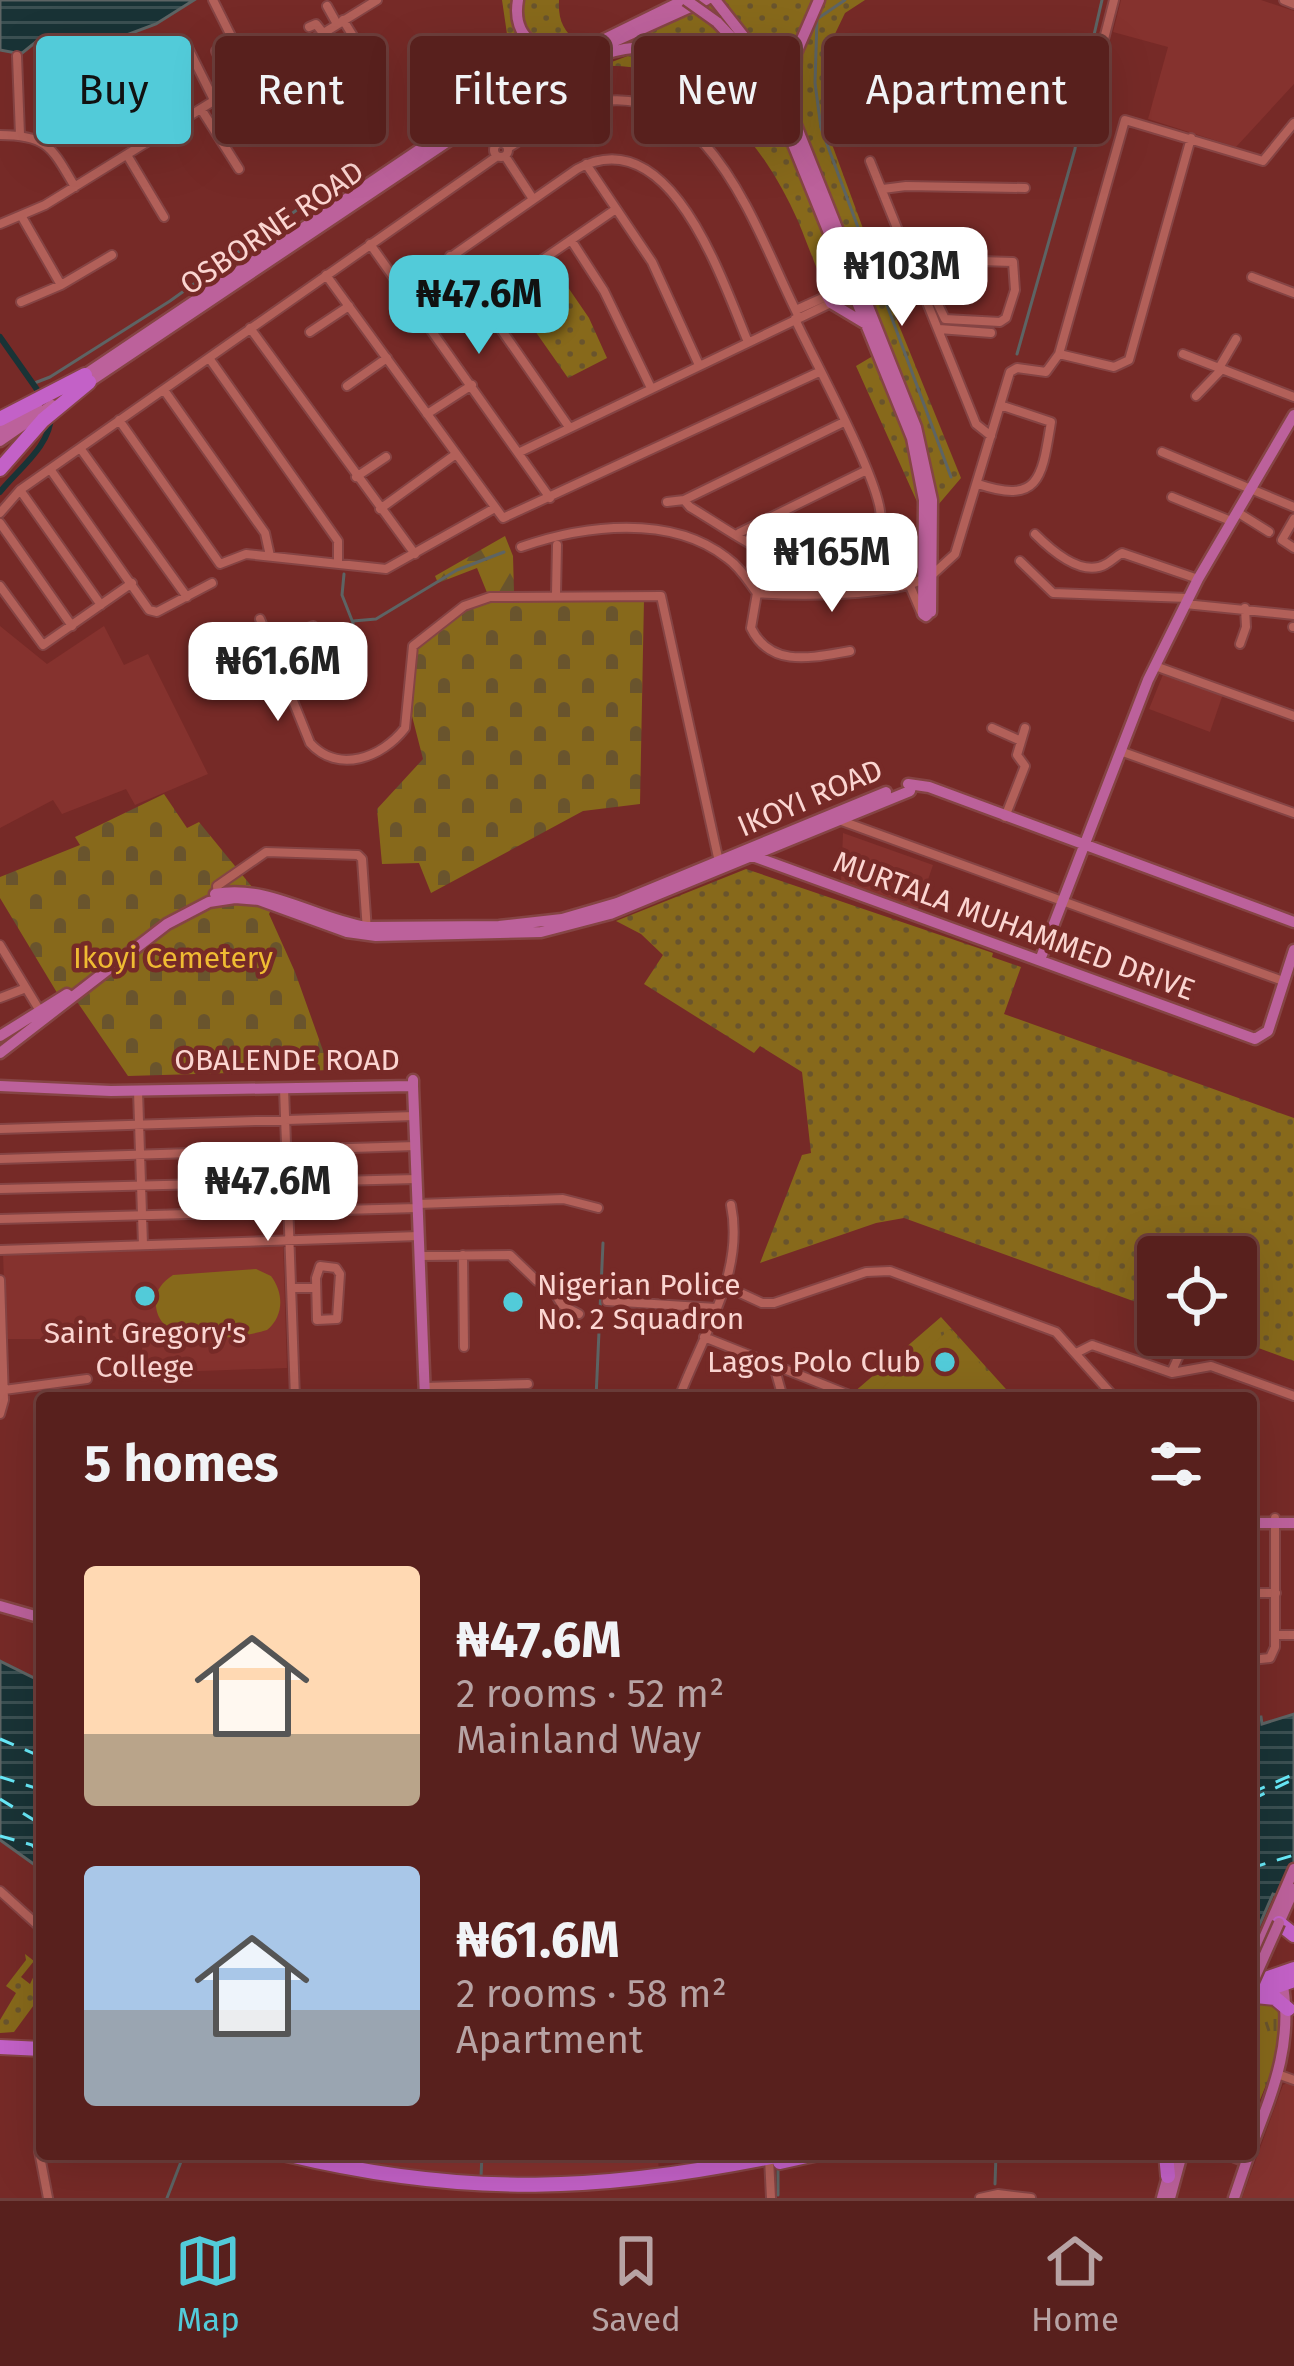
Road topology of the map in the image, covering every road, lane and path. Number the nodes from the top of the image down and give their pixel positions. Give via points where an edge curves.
1 (213, 0) edge
2 (377, 0) edge
3 (518, 0) edge
4 (660, 0) edge
5 (685, 0) edge
6 (706, 0) edge
7 (715, 0) edge
8 (819, 0) edge
9 (1114, 0) edge
10 (1284, 0) edge
11 (365, 3) edge
12 (1294, 4) edge
13 (327, 6) dead end
14 (340, 22) junction
15 (630, 25) junction
16 (309, 27) dead end
17 (323, 33) junction
18 (233, 36) edge
19 (318, 36) edge
20 (350, 36) edge
21 (526, 36) edge
22 (607, 36) edge
23 (729, 36) edge
24 (744, 36) edge
25 (1105, 36) edge
26 (610, 44) edge
27 (800, 44) edge
28 (191, 54) edge
29 (17, 56) dead end
30 (214, 100) joint
31 (201, 109) junction
32 (191, 113) edge
33 (1294, 123) edge
34 (0, 135) edge
35 (20, 135) junction
36 (1191, 138) junction
37 (137, 144) edge
38 (428, 144) edge
39 (444, 144) edge
40 (501, 144) edge
41 (798, 144) edge
42 (799, 144) edge
43 (502, 151) junction
44 (127, 155) junction
45 (870, 161) dead end
46 (586, 164) junction
47 (239, 169) dead end
48 (75, 187) junction
49 (1025, 188) dead end
50 (883, 189) junction
51 (533, 199) junction
52 (616, 209) junction
53 (22, 217) junction
54 (164, 217) dead end
55 (0, 224) edge
56 (831, 235) junction
57 (571, 240) junction
58 (370, 244) junction
59 (112, 255) dead end
60 (450, 256) junction
61 (910, 259) junction
62 (929, 272) dead end
63 (326, 275) junction
64 (1252, 277) dead end
65 (61, 285) junction
66 (405, 289) junction
67 (1294, 292) edge
68 (829, 300) junction
69 (21, 302) dead end
70 (481, 302) junction
71 (349, 306) junction
72 (797, 316) junction
73 (866, 323) junction
74 (250, 328) junction
75 (939, 329) junction
76 (310, 332) dead end
77 (991, 333) dead end
78 (1235, 339) dead end
79 (748, 342) junction
80 (1059, 353) junction
81 (1184, 354) dead end
82 (208, 358) junction
83 (387, 358) junction
84 (699, 365) junction
85 (1220, 369) junction
86 (819, 372) junction
87 (87, 378) junction
88 (472, 385) junction
89 (347, 386) dead end
90 (650, 388) junction
91 (164, 390) junction
92 (1196, 396) dead end
93 (1294, 397) edge
94 (1000, 406) junction
95 (38, 411) junction
96 (427, 414) junction
97 (1294, 416) edge
98 (119, 420) junction
99 (12, 422) edge
100 (844, 422) junction
101 (569, 427) junction
102 (0, 431) edge
103 (992, 436) junction
104 (0, 440) edge
105 (80, 448) junction
106 (520, 452) junction
107 (1162, 452) dead end
108 (456, 454) junction
109 (386, 457) dead end
110 (50, 469) junction
111 (0, 470) edge
112 (867, 470) junction
113 (356, 477) junction
114 (978, 484) junction
115 (20, 490) junction
116 (1248, 490) junction
117 (1172, 496) dead end
118 (550, 498) junction
119 (684, 500) junction
120 (667, 502) dead end
121 (1294, 507) edge
122 (380, 509) junction
123 (493, 509) junction
124 (0, 513) edge
125 (1233, 516) junction
126 (1294, 522) edge
127 (0, 523) edge
128 (1269, 532) dead end
129 (738, 533) junction
130 (1035, 534) dead end
131 (557, 545) dead end
132 (521, 548) dead end
133 (1294, 548) edge
134 (415, 554) junction
135 (933, 554) junction
136 (270, 556) junction
137 (1020, 561) dead end
138 (949, 562) junction
139 (338, 563) junction
140 (928, 577) junction
141 (1198, 579) junction
142 (212, 583) dead end
143 (132, 584) junction
144 (0, 586) edge
145 (910, 586) junction
146 (758, 593) junction
147 (556, 594) junction
148 (187, 597) junction
149 (1187, 601) junction
150 (101, 605) junction
151 (1246, 608) junction
152 (923, 614) joint
153 (1294, 615) edge
154 (260, 619) dead end
155 (72, 626) junction
156 (313, 626) dead end
157 (269, 643) junction
158 (1240, 644) dead end
159 (850, 650) dead end
160 (331, 657) dead end
161 (1155, 666) junction
162 (205, 669) dead end
163 (281, 674) junction
164 (1294, 716) edge
165 (992, 728) dead end
166 (1025, 728) dead end
167 (1022, 741) junction
168 (1119, 750) junction
169 (908, 788) junction
170 (1294, 813) edge
171 (1005, 817) junction
172 (839, 820) junction
173 (1082, 845) junction
174 (748, 854) junction
175 (770, 856) junction
176 (720, 866) junction
177 (218, 896) junction
178 (1062, 901) junction
179 (1294, 922) edge
180 (367, 931) junction
181 (0, 945) edge
182 (1294, 950) edge
183 (1040, 960) junction
184 (1283, 981) junction
185 (26, 988) junction
186 (0, 998) edge
187 (67, 1003) junction
188 (47, 1013) junction
189 (0, 1036) edge
190 (0, 1056) edge
191 (413, 1085) junction
192 (0, 1086) edge
193 (284, 1088) junction
194 (111, 1091) junction
195 (138, 1091) junction
196 (415, 1116) junction
197 (285, 1120) junction
198 (140, 1125) junction
199 (0, 1129) edge
200 (416, 1146) junction
201 (286, 1150) junction
202 (140, 1155) junction
203 (0, 1159) edge
204 (417, 1179) junction
205 (287, 1182) junction
206 (141, 1184) junction
207 (0, 1189) edge
208 (731, 1205) dead end
209 (418, 1206) junction
210 (598, 1208) dead end
211 (288, 1212) junction
212 (142, 1214) junction
213 (0, 1219) edge
214 (419, 1235) junction
215 (289, 1240) junction
216 (143, 1245) junction
217 (0, 1250) edge
218 (463, 1255) junction
219 (420, 1256) junction
220 (0, 1280) edge
221 (725, 1286) junction
222 (291, 1288) junction
223 (316, 1288) junction
224 (607, 1301) dead end
225 (716, 1308) junction
226 (579, 1314) dead end
227 (1, 1337) edge
228 (704, 1337) junction
229 (464, 1347) dead end
230 (1076, 1353) junction
231 (1179, 1356) edge
232 (773, 1365) junction
233 (1172, 1372) junction
234 (87, 1379) dead end
235 (528, 1384) dead end
236 (4, 1390) junction
237 (295, 1392) edge
238 (425, 1392) edge
239 (681, 1392) edge
240 (781, 1392) edge
241 (842, 1392) edge
242 (1109, 1392) edge
243 (1294, 1396) edge
244 (0, 1414) edge
245 (1294, 1520) edge
246 (1257, 1521) edge
247 (1275, 1521) junction
248 (1257, 1593) edge
249 (1276, 1594) junction
250 (0, 1603) edge
251 (36, 1614) edge
252 (1276, 1635) junction
253 (1294, 1635) edge
254 (1257, 1659) edge
255 (1294, 1869) edge
256 (1294, 1889) edge
257 (0, 1891) edge
258 (1279, 1923) junction
259 (36, 1924) edge
260 (1294, 1935) edge
261 (1257, 1954) edge
262 (1257, 1976) edge
263 (1287, 1989) edge
264 (1257, 1990) edge
265 (1257, 1992) edge
266 (0, 2044) edge
267 (36, 2046) edge
268 (1280, 2075) junction
269 (1294, 2080) edge
270 (1257, 2128) edge
271 (41, 2160) edge
272 (283, 2160) edge
273 (303, 2160) edge
274 (777, 2160) edge
275 (1176, 2160) edge
276 (1177, 2160) edge
277 (1247, 2160) edge
278 (770, 2161) junction
279 (1168, 2176) joint
280 (402, 2193) dead end
281 (551, 2197) edge
282 (49, 2198) edge
283 (605, 2198) edge
284 (771, 2198) edge
285 (980, 2198) edge
286 (1031, 2198) edge
287 (1166, 2198) edge
288 (1234, 2198) edge

1 - 18 street
2 - 11 street
3 - 21 main road
4 - 15 main road
5 - 15 main road, OSBORNE ROAD
5 - 23 main road, bridge
6 - 26 main road, OSBORNE ROAD
7 - 24 main road
8 - 27 main road
9 - 25 street
10 - 12 street
11 - 14 street
13 - 14 street
14 - 17 street
14 - 20 street
15 - 22 main road, OSBORNE ROAD
16 - 17 street
17 - 19 street
28 - 30 street
29 - 35 street
30 - 31 street
31 - 32 street
31 - 47 street
33 - 36 street via 1263,161
34 - 35 street
35 - 48 street via 47,144
36 - 80 street via 1129,360 1114,367
36 - 80 street via 1125,120
37 - 44 street
38 - 87 main road, OSBORNE ROAD
39 - 87 main road, OSBORNE ROAD
40 - 43 street
41 - 56 main road
42 - 135 main road via 919,436
43 - 51 street
43 - 58 street
43 - 72 street via 593,103 664,111 714,155 754,218
44 - 48 street
44 - 54 street
45 - 50 street
46 - 51 street
46 - 52 street
46 - 79 street via 625,160 661,178 701,238
48 - 53 street
49 - 50 street
50 - 61 street
51 - 60 street
52 - 57 street
52 - 84 street via 652,262
53 - 55 street
53 - 65 street
56 - 68 main road
56 - 73 main road
57 - 70 street
57 - 90 street
58 - 63 street
58 - 66 street
59 - 65 street
60 - 66 street
60 - 70 street
61 - 62 street via 1015,265 1006,318 945,319
61 - 75 street
63 - 71 street
63 - 74 street
64 - 67 street
65 - 69 street
66 - 88 street
68 - 72 street
68 - 73 main road
70 - 101 street
71 - 76 street
71 - 83 street
72 - 79 street
72 - 86 street
73 - 140 main road via 917,459
74 - 82 street
74 - 113 street
75 - 77 street
75 - 103 street via 976,424
78 - 85 street
79 - 84 street
80 - 94 street via 1046,372 1013,368
81 - 85 street
82 - 91 street
82 - 139 street via 338,542
83 - 89 street
83 - 96 street
84 - 90 street
85 - 92 street
85 - 93 street
86 - 100 street
86 - 118 street
87 - 95 highway
88 - 96 street
88 - 106 street
90 - 101 street
91 - 98 street
91 - 136 street via 266,533
94 - 103 street
94 - 114 street via 1052,422 1040,471 1030,489 1014,494
95 - 99 highway
95 - 111 highway
96 - 108 street
97 - 116 main road
98 - 105 street
98 - 136 street via 218,563
99 - 102 main road
99 - 104 main road
100 - 112 street
100 - 119 street
101 - 106 street
103 - 114 street
105 - 110 street
105 - 148 street
106 - 118 street
107 - 116 street
108 - 122 street
108 - 123 street
109 - 113 street
110 - 115 street
110 - 143 street
112 - 129 street
112 - 129 street via 883,512 872,528 800,561
113 - 122 street
114 - 138 street
115 - 124 street
115 - 150 street
116 - 121 street
116 - 125 main road
117 - 125 street
118 - 123 street via 502,518
119 - 120 street
119 - 129 street
122 - 134 street
123 - 134 street
125 - 128 street
125 - 141 main road
126 - 133 street via 1282,540
127 - 155 street
130 - 141 street via 1055,554 1094,568 1122,553
131 - 147 street
132 - 146 street via 598,531 657,529 722,554
134 - 139 street via 386,569
135 - 138 street
135 - 140 main road
136 - 139 street
137 - 149 street via 1053,593
138 - 140 street
140 - 145 street
140 - 152 main road
141 - 149 main road
142 - 148 street
143 - 148 street via 153,612
143 - 150 street
144 - 155 street via 43,645
145 - 146 street
145 - 152 street
146 - 159 street via 752,628 764,646 793,659
147 - 163 street via 478,601 417,640 405,728 367,756 332,759 312,748
147 - 176 street via 663,597
149 - 151 street
149 - 161 main road
150 - 155 street
151 - 153 street
151 - 158 street
154 - 157 street
156 - 157 street
157 - 162 street
157 - 163 street
160 - 163 street
161 - 164 street
161 - 168 main road
165 - 167 street
166 - 167 street
167 - 171 street via 1017,756 1025,766
168 - 170 street
168 - 173 main road
169 - 171 main road
169 - 172 main road, IKOYI ROAD
169 - 174 main road, IKOYI ROAD
171 - 173 main road
172 - 175 main road, IKOYI ROAD
172 - 178 street
173 - 178 main road
173 - 179 main road
174 - 175 main road, MURTALA MUHAMMED DRIVE
174 - 176 main road, IKOYI ROAD
175 - 183 main road, MURTALA MUHAMMED DRIVE
176 - 180 main road, IKOYI ROAD via 562,919
177 - 180 main road, IKOYI ROAD via 262,893
177 - 180 street via 218,886 266,851 358,855
177 - 187 main road, IKOYI ROAD via 176,917
177 - 188 main road, IKOYI ROAD via 169,913
178 - 183 main road
178 - 184 street
181 - 185 street
182 - 184 main road
183 - 184 main road, MURTALA MUHAMMED DRIVE via 1260,1038
185 - 186 street
185 - 188 street
187 - 188 main road, IKOYI ROAD
187 - 190 main road
188 - 189 main road, IKOYI ROAD
188 - 190 main road
191 - 192 main road, OBALENDE ROAD
191 - 193 main road, OBALENDE ROAD
191 - 196 main road
192 - 194 main road, OBALENDE ROAD
192 - 194 main road, OBALENDE ROAD via 70,1096
193 - 195 main road, OBALENDE ROAD
193 - 197 street
194 - 195 main road, OBALENDE ROAD
195 - 198 street
196 - 197 street
196 - 200 main road
197 - 198 street
197 - 201 street
198 - 199 street
198 - 202 street
200 - 201 street
200 - 204 main road
201 - 202 street
201 - 205 street
202 - 203 street
202 - 206 street
204 - 205 street
204 - 209 main road
205 - 206 street
205 - 211 street
206 - 207 street
206 - 212 street
208 - 221 street via 736,1241
209 - 210 street via 563,1199
209 - 211 street
209 - 214 main road
211 - 212 street
211 - 215 street
212 - 213 street
212 - 216 street
214 - 215 street
214 - 219 main road
215 - 216 street
215 - 222 street
216 - 217 street
218 - 219 street
218 - 226 street via 515,1257
218 - 229 street
219 - 238 main road
220 - 227 street
221 - 225 street
221 - 230 street via 774,1303 890,1270 1047,1328
222 - 223 street
222 - 237 street
223 - 223 street via 316,1269 336,1268 337,1319 317,1320
224 - 225 street
225 - 228 street
227 - 236 street
228 - 232 street
228 - 239 street
230 - 233 street via 1092,1345
230 - 242 street
231 - 233 street
232 - 240 street
232 - 241 street
233 - 243 street via 1207,1365
234 - 236 street
235 - 238 street
236 - 244 street
245 - 247 main road
246 - 247 main road
247 - 249 street
248 - 249 street
249 - 252 street
250 - 251 main road
252 - 253 street
252 - 254 street via 1270,1658
255 - 261 main road, bridge
256 - 258 main road
257 - 259 street
258 - 260 highway
258 - 262 main road, bridge
263 - 264 highway
263 - 265 highway
263 - 268 main road
266 - 267 highway
268 - 269 street
268 - 270 main road
271 - 282 street
272 - 280 highway
273 - 281 highway via 431,2190
274 - 278 highway
275 - 279 highway
276 - 287 main road
277 - 288 main road
278 - 281 highway
278 - 283 highway
278 - 284 street
279 - 287 main road
285 - 286 street

